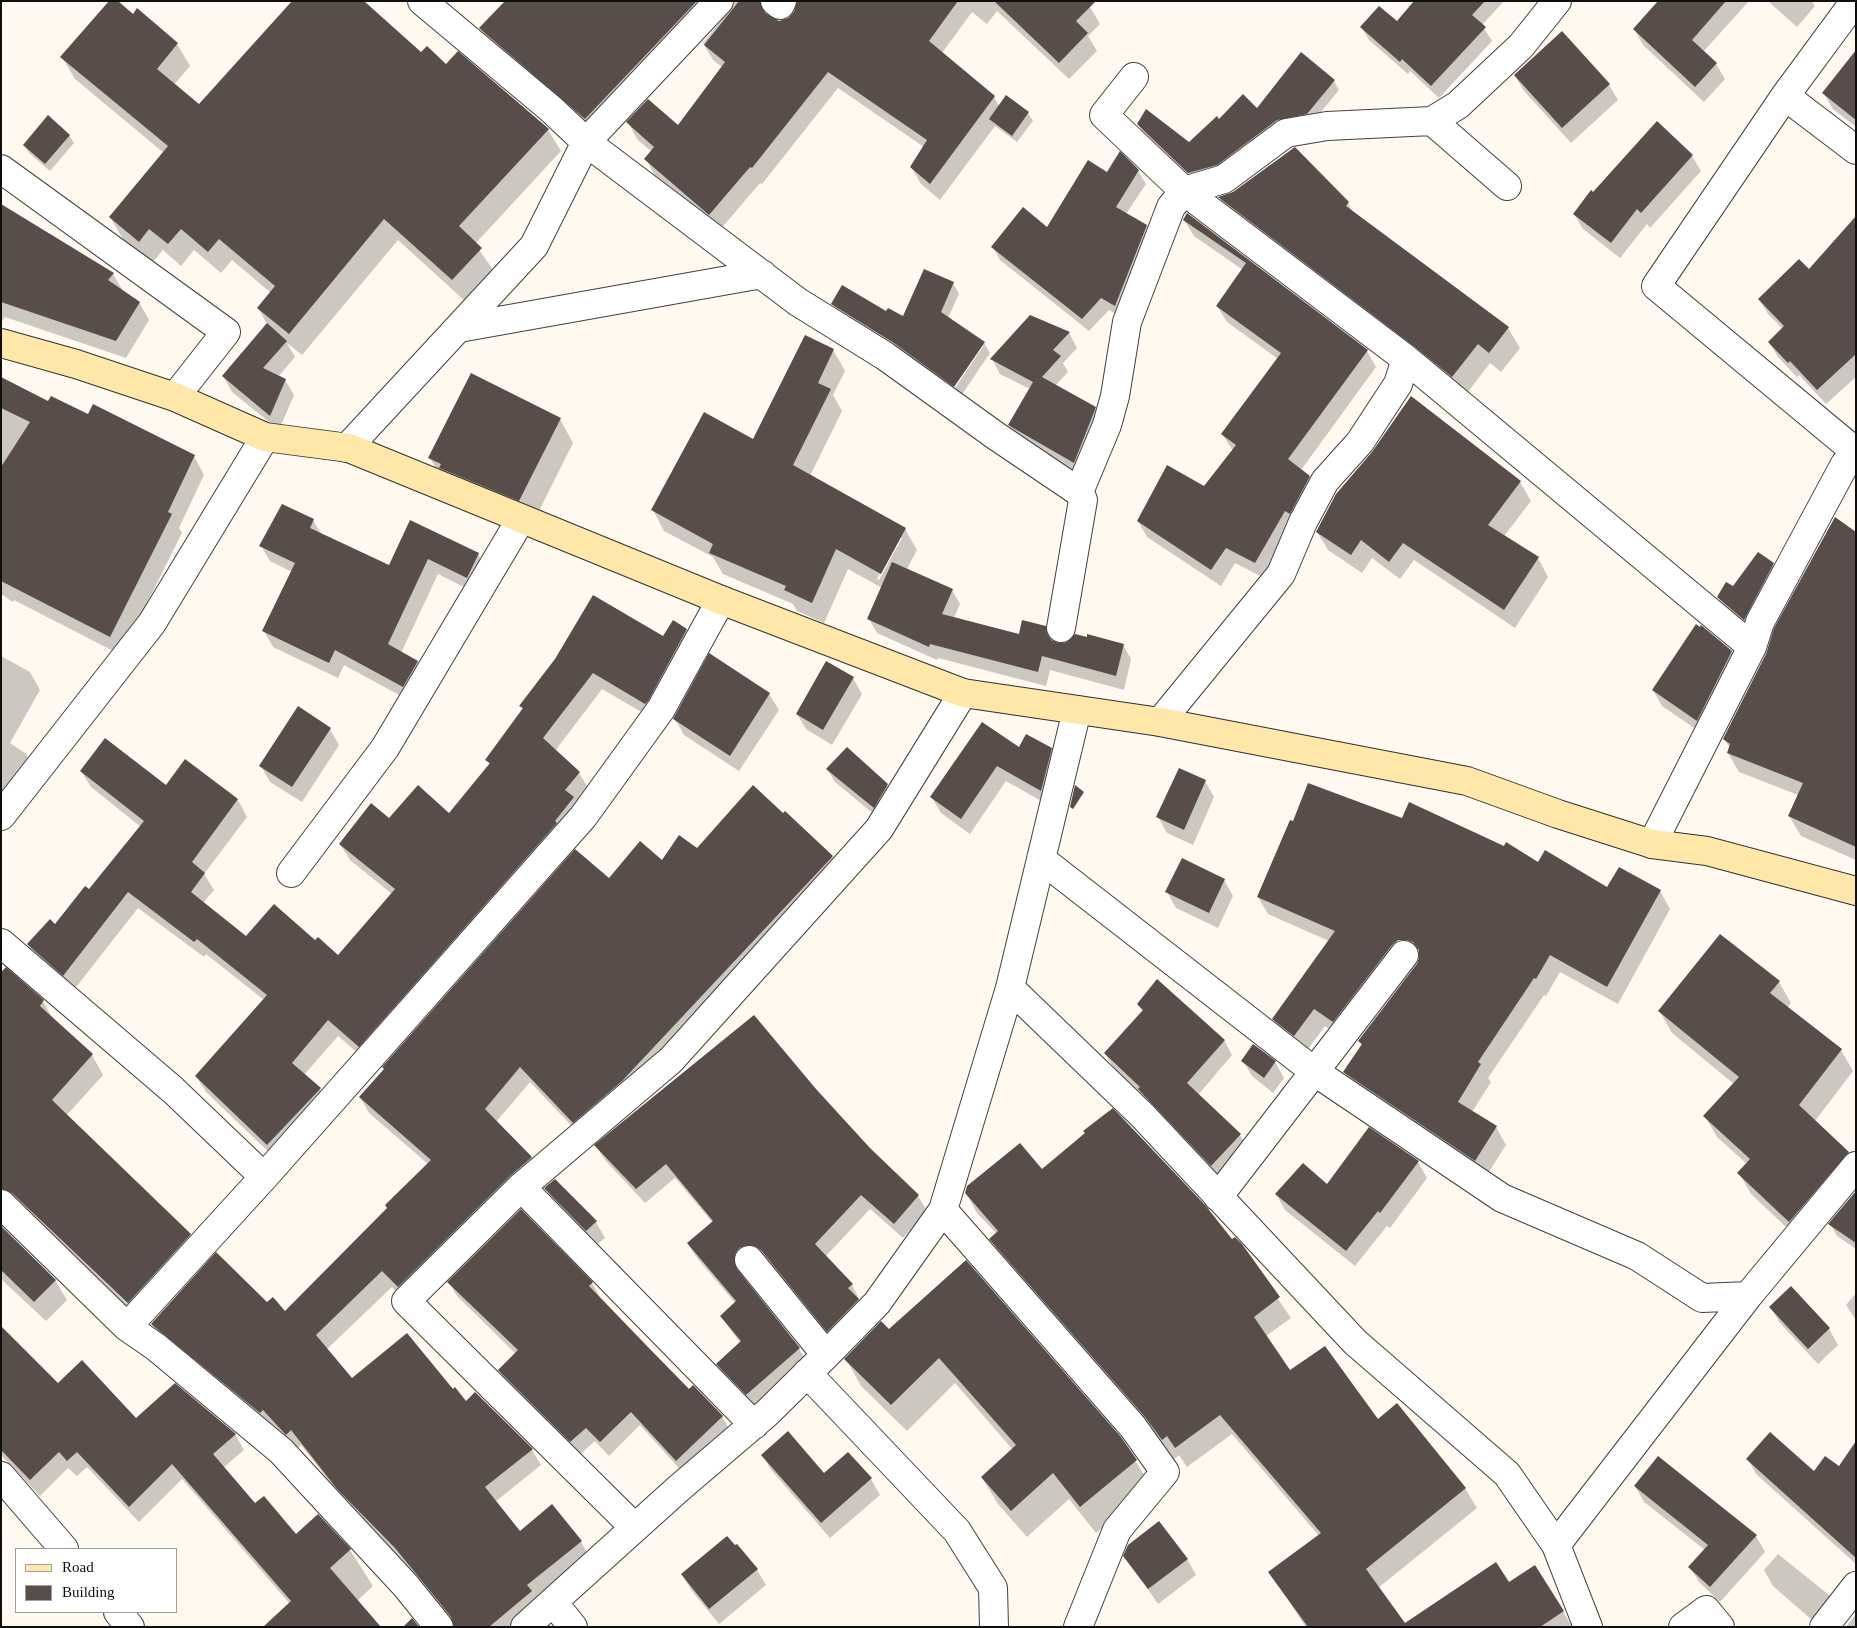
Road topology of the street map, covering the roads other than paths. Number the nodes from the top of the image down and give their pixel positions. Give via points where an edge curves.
1 (422, 1) edge
2 (719, 1) edge
3 (775, 1) edge
4 (782, 1) edge
5 (1557, 1) edge
6 (1855, 1) edge
7 (1134, 78) dead end
8 (1785, 96) junction
9 (1432, 121) junction
10 (586, 142) junction
11 (1856, 150) edge
12 (1, 169) edge
13 (1507, 186) dead end
14 (1184, 191) junction
15 (762, 274) junction
16 (459, 328) junction
17 (1, 343) edge
18 (1406, 359) junction
19 (175, 397) junction
20 (265, 437) junction
21 (347, 448) junction
22 (1856, 452) edge
23 (1856, 456) edge
24 (1079, 492) junction
25 (521, 519) junction
26 (721, 600) junction
27 (1061, 628) dead end
28 (1752, 647) junction
29 (962, 693) junction
30 (1077, 710) junction
31 (1160, 722) junction
32 (1, 816) edge
33 (1652, 844) junction
34 (1041, 859) junction
35 (292, 873) dead end
36 (1856, 891) edge
37 (1, 943) edge
38 (1404, 955) dead end
39 (1010, 988) junction
40 (1315, 1072) junction
41 (1856, 1166) edge
42 (264, 1177) junction
43 (521, 1187) junction
44 (1218, 1197) junction
45 (1, 1204) edge
46 (943, 1210) junction
47 (749, 1260) dead end
48 (1748, 1296) junction
49 (127, 1327) junction
50 (817, 1364) junction
51 (754, 1425) junction
52 (1, 1476) edge
53 (635, 1528) junction
54 (1556, 1546) junction
55 (63, 1548) edge
56 (1856, 1586) edge
57 (553, 1602) junction
58 (126, 1622) edge
59 (114, 1627) edge
60 (439, 1627) edge
61 (525, 1627) edge
62 (573, 1627) edge
63 (994, 1627) edge
64 (1078, 1627) edge
65 (1588, 1627) edge
66 (1683, 1627) edge
67 (1720, 1627) edge
68 (1824, 1627) edge

1 - 10 street via 545,103
2 - 10 street
3 - 4 street via 780,5
5 - 9 street via 1514,52 1458,105
6 - 8 street
7 - 14 street via 1104,115
8 - 11 street
8 - 22 street via 1656,286
9 - 13 street
9 - 14 street via 1326,126 1286,134 1224,179
10 - 15 street
10 - 16 street via 534,246
12 - 19 street via 226,332
14 - 18 street
14 - 24 street via 1171,207 1127,322 1107,425
15 - 16 street
15 - 24 street via 798,302 885,356
16 - 21 street
17 - 19 street
18 - 28 street
18 - 31 street via 1398,384 1360,442 1325,481 1281,574
19 - 20 street
20 - 21 street
20 - 32 street via 152,623
21 - 25 street
23 - 28 street via 1845,464 1760,622
24 - 27 street via 1083,500
25 - 26 street
25 - 35 street via 385,748
26 - 29 street
26 - 42 street via 661,709 583,817
28 - 33 street
29 - 30 street
29 - 43 street via 879,829 792,928 672,1060
30 - 31 street
30 - 34 street
31 - 33 street via 1466,781
33 - 36 street via 1707,851
34 - 39 street
34 - 40 street
37 - 42 street via 173,1090
38 - 40 street
39 - 44 street via 1142,1114
39 - 46 street
40 - 44 street
40 - 48 street via 1502,1198 1637,1256 1702,1298
41 - 48 street
42 - 49 street
43 - 51 street
43 - 53 street via 406,1301
44 - 54 street via 1355,1342 1507,1474
45 - 49 street
46 - 50 street via 877,1303
46 - 64 street via 1133,1427 1165,1472 1117,1530
47 - 50 street
48 - 54 street
49 - 60 street via 156,1347 281,1452 406,1586
50 - 51 street
50 - 63 street via 957,1531 993,1588
51 - 53 street
52 - 55 street
53 - 57 street
54 - 65 street
56 - 68 street
57 - 61 street
57 - 62 street
58 - 59 street
66 - 67 street via 1706,1610

